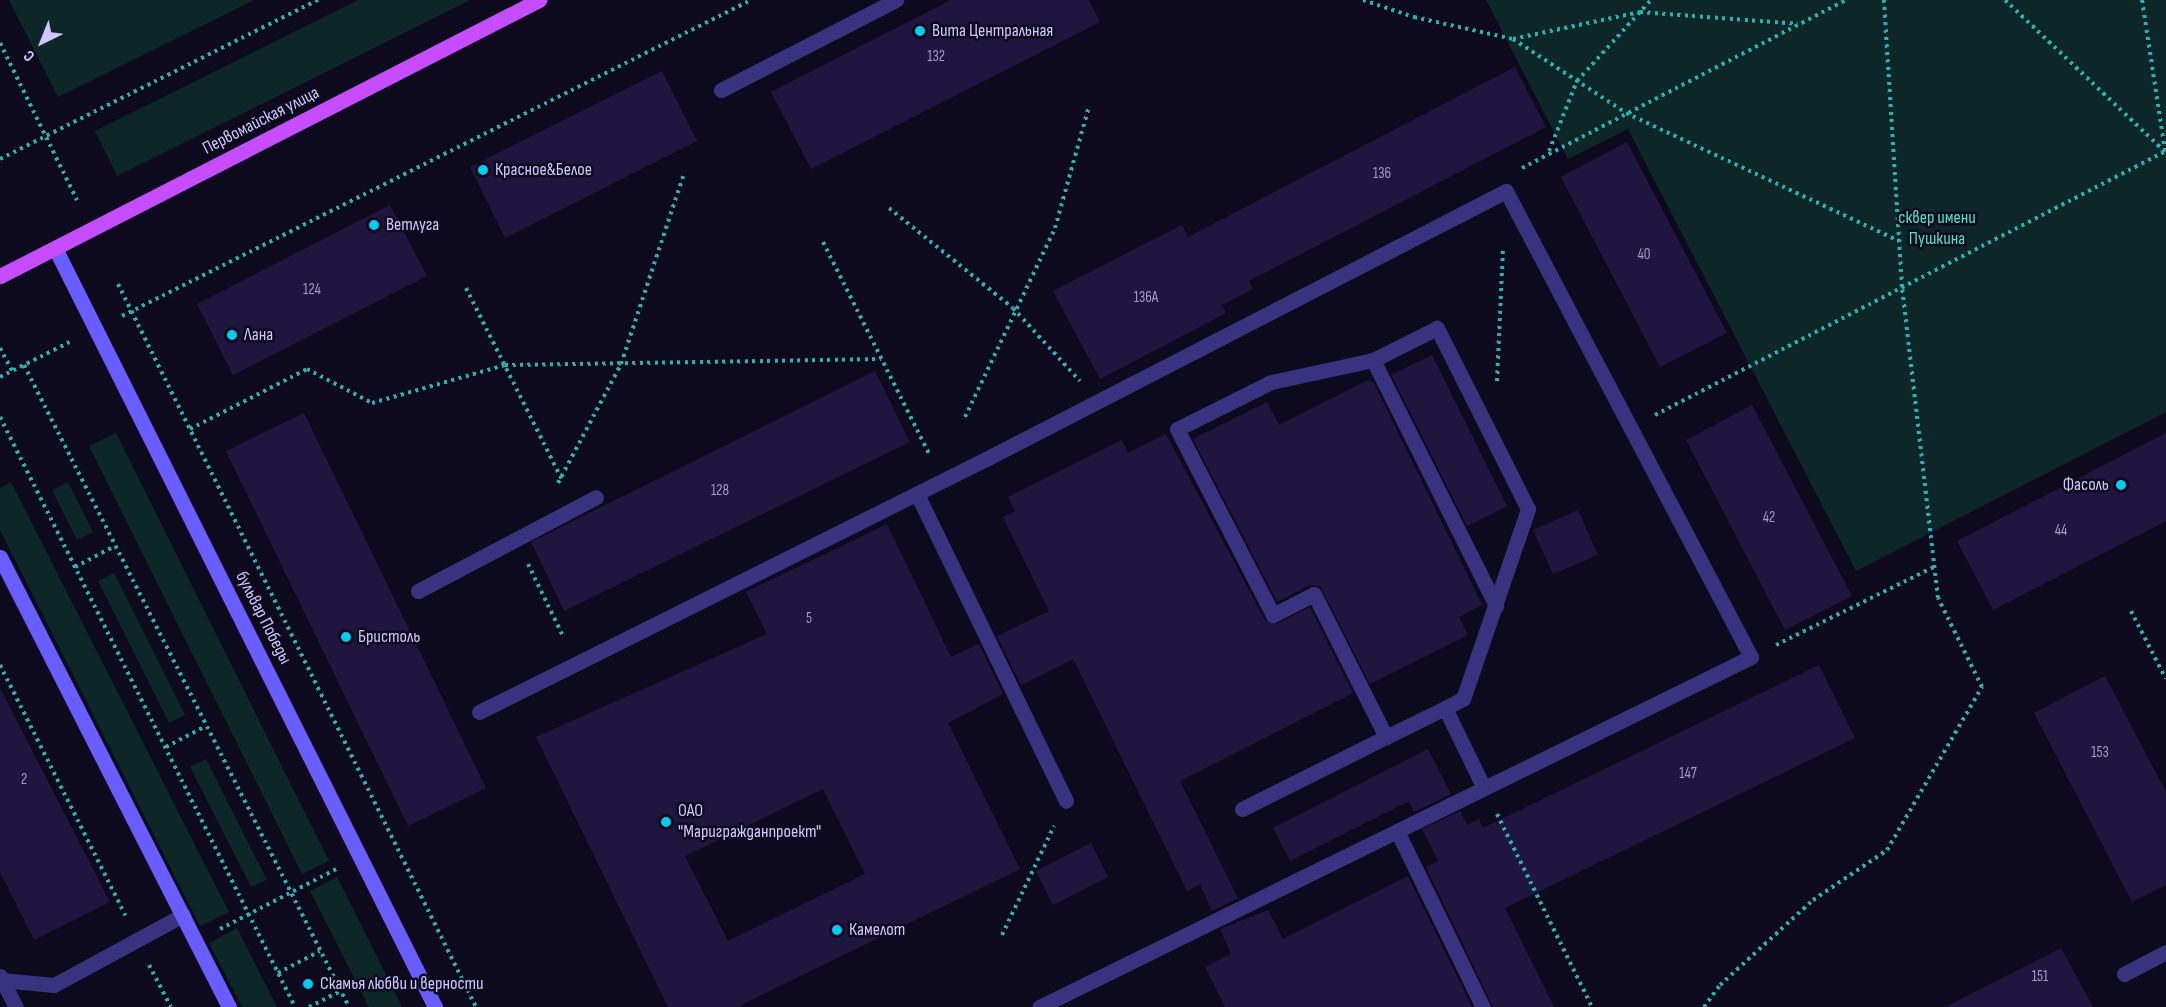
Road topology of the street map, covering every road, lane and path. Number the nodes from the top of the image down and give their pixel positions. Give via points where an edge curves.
1 (318, 0) edge
2 (539, 0) edge
3 (751, 0) edge
4 (896, 0) edge
5 (1651, 0) edge
6 (1846, 0) edge
7 (1884, 0) edge
8 (2005, 0) edge
9 (2142, 0) edge
10 (1366, 1) edge
11 (1640, 12) junction
12 (1799, 24) junction
13 (1513, 39) junction
14 (0, 44) edge
15 (1577, 81) junction
16 (721, 90) dead end
17 (1089, 106) dead end
18 (1626, 113) junction
19 (46, 136) junction
20 (2166, 151) edge
21 (1548, 152) junction
22 (0, 159) edge
23 (683, 176) dead end
24 (1506, 191) junction
25 (77, 200) dead end
26 (890, 208) dead end
27 (1503, 238) dead end
28 (1899, 241) junction
29 (823, 242) dead end
30 (55, 248) junction
31 (0, 276) edge
32 (118, 284) dead end
33 (1902, 287) junction
34 (466, 288) dead end
35 (1013, 308) junction
36 (132, 311) junction
37 (117, 318) dead end
38 (71, 342) dead end
39 (0, 348) edge
40 (881, 358) junction
41 (1373, 360) junction
42 (621, 364) junction
43 (24, 365) junction
44 (505, 365) junction
45 (12, 371) junction
46 (0, 377) edge
47 (1099, 402) junction
48 (1480, 412) junction
49 (0, 417) edge
50 (965, 417) dead end
51 (1630, 428) junction
52 (190, 429) junction
53 (561, 478) junction
54 (942, 481) junction
55 (555, 487) dead end
56 (917, 494) junction
57 (596, 497) dead end
58 (575, 508) junction
59 (516, 540) junction
60 (115, 546) junction
61 (0, 558) edge
62 (75, 567) junction
63 (1934, 567) junction
64 (418, 591) dead end
65 (1496, 606) junction
66 (2131, 611) dead end
67 (1751, 657) junction
68 (576, 663) junction
69 (0, 665) edge
70 (2166, 679) edge
71 (1445, 708) junction
72 (479, 712) dead end
73 (207, 726) junction
74 (1386, 737) junction
75 (165, 747) junction
76 (1484, 788) junction
77 (1066, 801) joint
78 (1242, 809) dead end
79 (1397, 831) junction
80 (393, 839) junction
81 (360, 856) junction
82 (291, 893) junction
83 (249, 914) junction
84 (183, 915) junction
85 (1002, 935) dead end
86 (138, 941) junction
87 (196, 942) junction
88 (320, 951) junction
89 (2166, 952) edge
90 (150, 966) junction
91 (279, 973) junction
92 (2124, 974) dead end
93 (1, 978) edge
94 (340, 991) junction
95 (16, 1007) edge
96 (171, 1007) edge
97 (229, 1007) edge
98 (295, 1007) edge
99 (309, 1007) edge
100 (349, 1007) edge
101 (435, 1007) edge
102 (476, 1007) edge
103 (1039, 1007) edge
104 (1483, 1007) edge
105 (1592, 1007) edge
106 (1704, 1007) edge

1 - 19 path
2 - 30 main road, Первомайская улица
3 - 36 path
4 - 16 lane
5 - 11 path
6 - 12 path
7 - 28 path
8 - 20 path
9 - 20 path
10 - 13 path
11 - 12 path
11 - 13 path
11 - 15 path
12 - 18 path
13 - 15 path
14 - 19 path
15 - 18 path
15 - 21 path
17 - 35 path via 1054,228
18 - 21 path
18 - 28 path
19 - 22 path
19 - 25 path
20 - 33 path
21 - 24 path via 1525,164
23 - 42 path
24 - 47 lane
24 - 51 lane
26 - 35 path
27 - 48 path via 1497,381
28 - 33 path
29 - 40 path
30 - 31 main road, Первомайская улица
30 - 81 street, бульвар Победы
32 - 36 path
33 - 51 path
33 - 63 path
34 - 44 path
35 - 47 path
35 - 50 path
36 - 37 path
36 - 52 path
38 - 43 path
39 - 45 path
40 - 42 path
40 - 54 path
41 - 48 lane via 1437,328
41 - 65 lane
41 - 74 lane via 1271,382 1177,429 1273,615 1314,594
42 - 44 path
42 - 53 path
43 - 45 path
43 - 60 path
44 - 52 path via 372,403 307,369
44 - 53 path
45 - 46 path
47 - 54 lane
48 - 65 lane via 1528,509
49 - 62 path
51 - 67 lane
52 - 80 path
53 - 55 path
53 - 58 path
54 - 56 lane
56 - 68 lane
56 - 77 lane
57 - 58 lane
58 - 59 lane
59 - 64 lane
59 - 68 path
60 - 62 path
60 - 73 path
61 - 84 street
62 - 75 path
63 - 67 path
63 - 106 path via 1938,598 1982,687 1887,850 1813,900 1720,985
65 - 71 lane via 1463,699
66 - 70 path
67 - 76 lane
68 - 72 lane
69 - 86 path
71 - 74 lane
71 - 76 lane
73 - 75 path
73 - 82 path
74 - 78 lane
75 - 83 path
76 - 79 lane
76 - 105 path
77 - 85 path
79 - 103 lane
79 - 104 lane
80 - 81 path
80 - 102 path
81 - 82 path
81 - 101 street, бульвар Победы
82 - 83 path
82 - 88 path
83 - 87 path
83 - 91 path
84 - 86 lane
84 - 87 street
86 - 90 path
86 - 93 lane via 54,985
87 - 90 path
87 - 97 street
88 - 91 path
88 - 94 path
89 - 92 lane
90 - 96 path
91 - 98 path
93 - 95 lane
94 - 99 path
94 - 100 path

